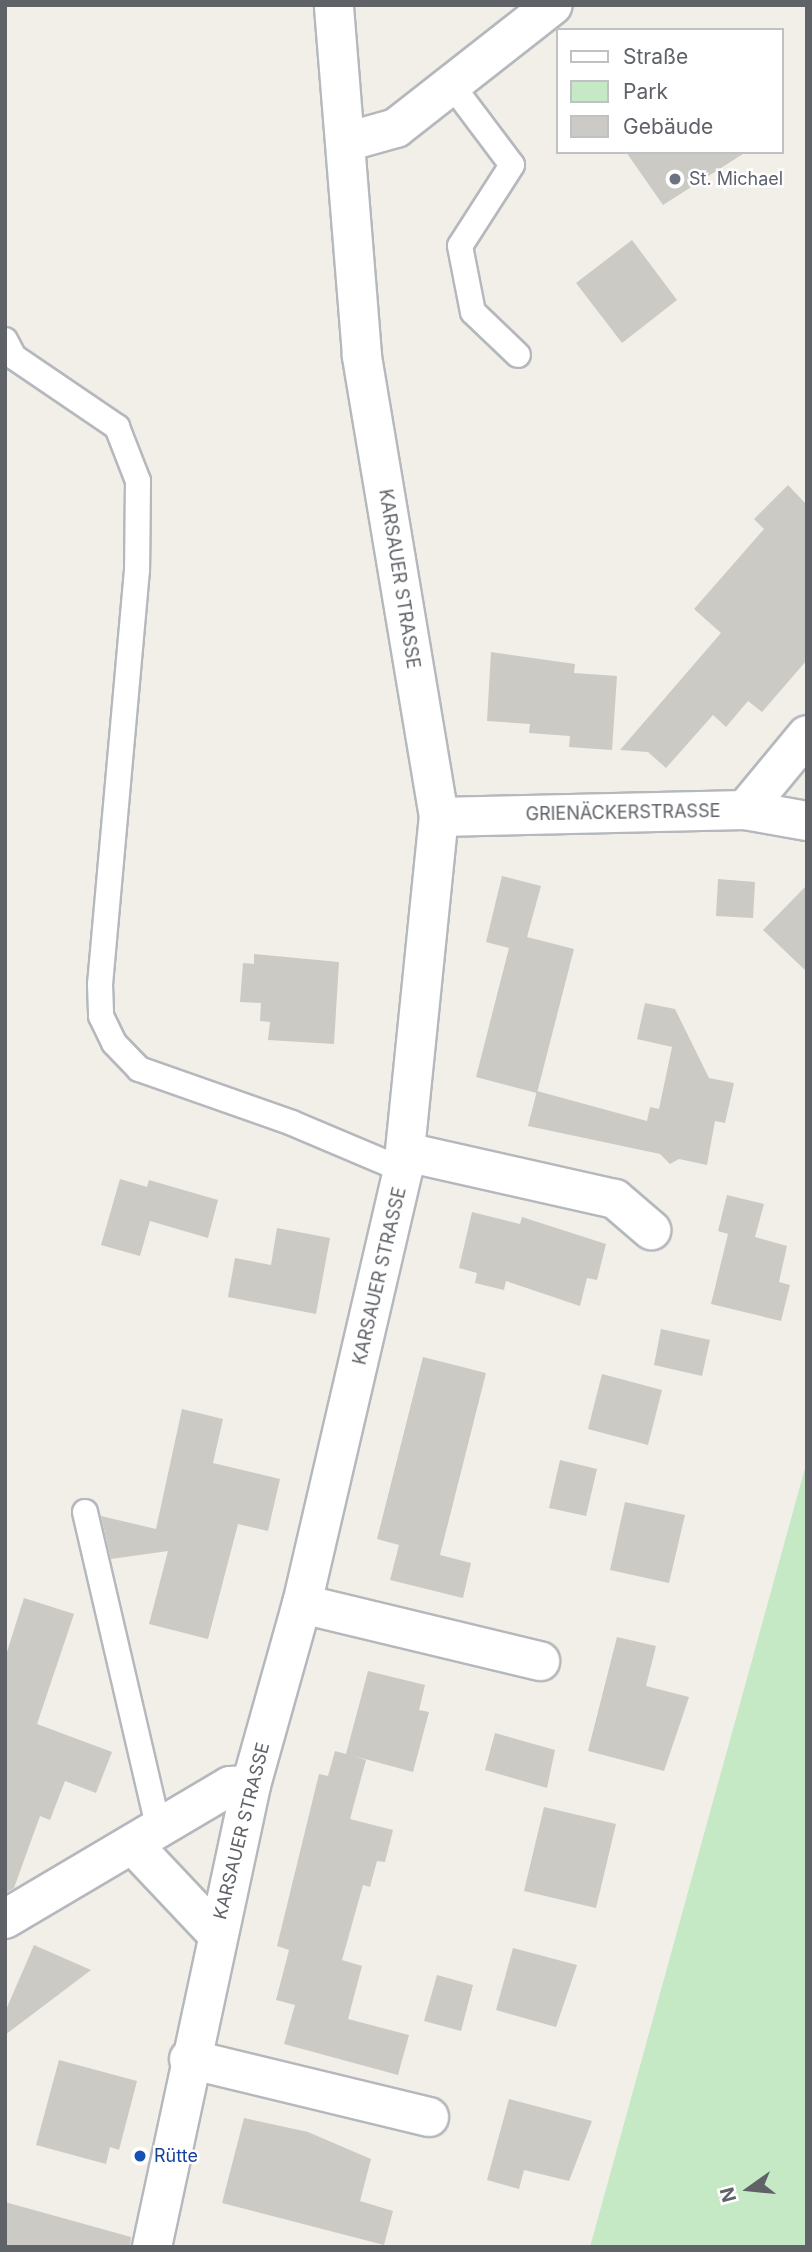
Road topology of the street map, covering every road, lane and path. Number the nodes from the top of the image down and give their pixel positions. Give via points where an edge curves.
1 (334, 5) edge
2 (553, 5) edge
3 (454, 88) junction
4 (346, 142) junction
5 (5, 340) edge
6 (518, 355) dead end
7 (807, 735) edge
8 (745, 810) junction
9 (439, 817) junction
10 (807, 821) edge
11 (405, 1161) junction
12 (651, 1230) dead end
13 (85, 1512) dead end
14 (302, 1604) junction
15 (540, 1661) dead end
16 (251, 1785) junction
17 (167, 1826) junction
18 (135, 1847) junction
19 (5, 1919) edge
20 (216, 1934) junction
21 (189, 2059) junction
22 (429, 2116) dead end
23 (152, 2247) edge

1 - 4 street, KARSAUER STRASSE
2 - 3 street
3 - 4 street via 396,128
3 - 6 lane via 512,165 460,246 473,312
4 - 9 street, KARSAUER STRASSE via 362,355
5 - 11 lane via 14,357 117,427 138,481 137,570 100,984 101,1016 114,1044 139,1069
7 - 8 street
8 - 9 street, GRIENÄCKERSTRASSE
8 - 10 street, GRIENÄCKERSTRASSE
9 - 11 street, KARSAUER STRASSE
11 - 12 street via 615,1199
11 - 14 street, KARSAUER STRASSE
13 - 17 lane via 155,1812
14 - 15 street
14 - 16 street, KARSAUER STRASSE
16 - 17 street via 230,1786
16 - 20 street, KARSAUER STRASSE
17 - 18 street
18 - 19 street
18 - 20 street
20 - 21 street, KARSAUER STRASSE
21 - 22 street
21 - 23 street, KARSAUER STRASSE

